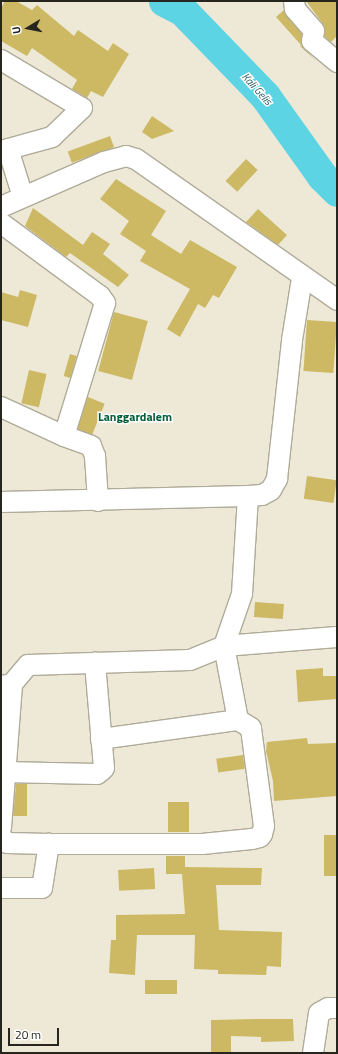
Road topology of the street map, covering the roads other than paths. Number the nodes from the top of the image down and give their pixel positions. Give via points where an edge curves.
1 (294, 1) edge
2 (1, 60) edge
3 (336, 60) edge
4 (6, 151) edge
5 (22, 196) junction
6 (1, 207) edge
7 (1, 223) edge
8 (302, 278) junction
9 (337, 300) edge
10 (1, 407) edge
11 (64, 436) junction
12 (248, 496) junction
13 (98, 501) junction
14 (1, 502) edge
15 (337, 637) edge
16 (224, 646) junction
17 (95, 662) junction
18 (6, 685) edge
19 (238, 720) junction
20 (101, 739) junction
21 (4, 772) junction
22 (2, 805) edge
23 (1, 828) edge
24 (1, 837) edge
25 (49, 844) junction
26 (1, 888) edge
27 (337, 1008) edge
28 (313, 1053) edge

1 - 3 street via 295,9 314,31 312,41
2 - 4 street via 82,108 52,137
4 - 5 street
5 - 6 street
5 - 8 street via 104,162 126,156 136,159
7 - 11 street via 100,296 105,303
8 - 9 street
8 - 12 street via 276,479 271,490 262,495
10 - 11 street
11 - 13 street via 92,446
12 - 13 street
12 - 16 street via 242,594
13 - 14 street
15 - 16 street
16 - 17 street via 190,660
16 - 19 street
17 - 18 street via 28,665
17 - 20 street
18 - 21 street
19 - 20 street
19 - 25 street via 251,728 264,826 260,838 202,844
20 - 21 street via 104,768 97,774
21 - 22 street
22 - 23 street
24 - 25 street via 7,843
25 - 26 street via 42,888
27 - 28 street via 328,1008 319,1013

